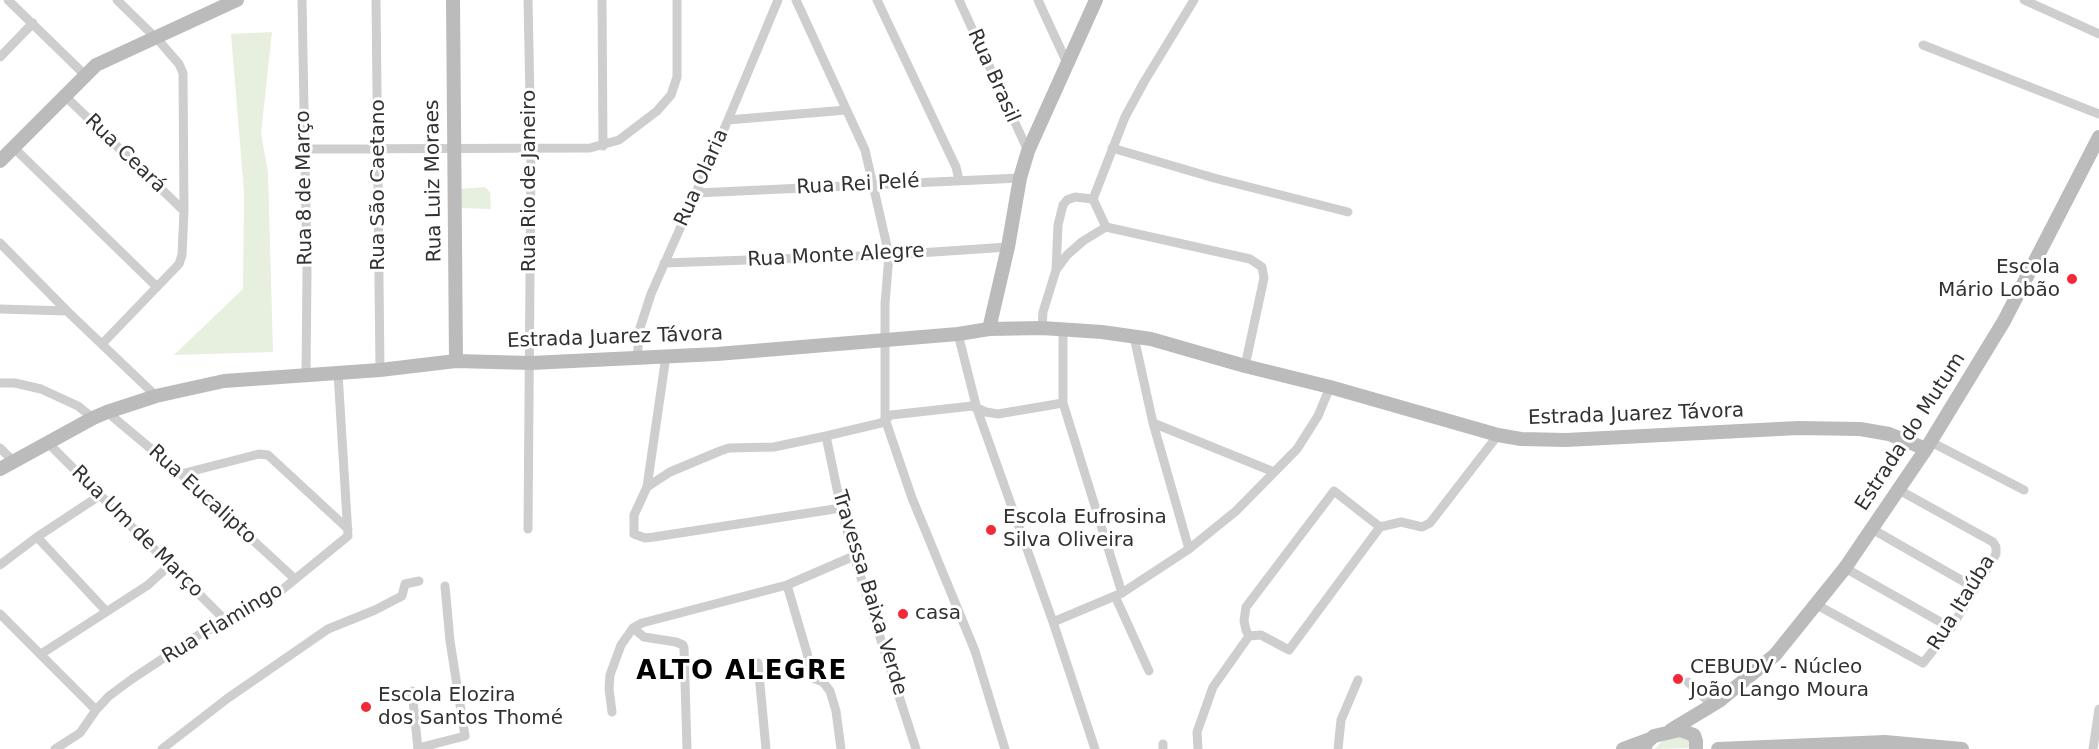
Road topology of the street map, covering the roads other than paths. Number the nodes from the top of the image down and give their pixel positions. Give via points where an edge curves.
1 (8, 0) edge
2 (117, 0) edge
3 (237, 0) edge
4 (302, 0) edge
5 (376, 0) edge
6 (453, 0) edge
7 (528, 0) edge
8 (602, 0) edge
9 (677, 0) edge
10 (778, 0) edge
11 (796, 0) edge
12 (877, 0) edge
13 (959, 0) edge
14 (1038, 0) edge
15 (1194, 0) edge
16 (2024, 0) edge
17 (1091, 2) edge
18 (33, 23) junction
19 (2099, 34) edge
20 (155, 37) junction
21 (1923, 45) dead end
22 (0, 57) edge
23 (1067, 63) junction
24 (85, 75) junction
25 (65, 96) junction
26 (846, 110) junction
27 (2099, 114) edge
28 (728, 120) junction
29 (2099, 137) edge
30 (603, 146) junction
31 (13, 147) junction
32 (379, 147) junction
33 (453, 148) junction
34 (531, 148) junction
35 (1112, 148) junction
36 (304, 149) junction
37 (1028, 151) junction
38 (0, 161) edge
39 (1020, 178) junction
40 (959, 180) junction
41 (872, 184) junction
42 (696, 193) junction
43 (1093, 199) junction
44 (184, 211) junction
45 (1348, 212) dead end
46 (1106, 227) junction
47 (0, 243) edge
48 (1008, 247) junction
49 (889, 255) junction
50 (664, 263) junction
51 (1056, 270) junction
52 (157, 287) junction
53 (0, 309) edge
54 (67, 311) junction
55 (1042, 328) junction
56 (1063, 328) junction
57 (989, 329) junction
58 (958, 334) junction
59 (1134, 337) junction
60 (886, 339) junction
61 (102, 344) junction
62 (666, 356) junction
63 (636, 358) junction
64 (456, 361) junction
65 (531, 363) junction
66 (1245, 366) junction
67 (380, 370) junction
68 (338, 373) junction
69 (306, 376) junction
70 (0, 383) edge
71 (1330, 387) junction
72 (156, 396) junction
73 (1063, 403) junction
74 (977, 409) junction
75 (107, 412) junction
76 (93, 418) junction
77 (885, 419) junction
78 (1153, 423) junction
79 (1498, 435) junction
80 (826, 436) junction
81 (47, 442) junction
82 (1928, 445) junction
83 (0, 448) edge
84 (13, 461) junction
85 (0, 469) edge
86 (1274, 472) junction
87 (181, 474) junction
88 (647, 487) junction
89 (1899, 490) junction
90 (2024, 490) dead end
91 (99, 496) junction
92 (841, 508) junction
93 (1380, 527) junction
94 (528, 529) dead end
95 (1872, 529) junction
96 (348, 532) junction
97 (37, 537) junction
98 (1189, 549) junction
99 (854, 556) junction
100 (171, 564) junction
101 (0, 565) edge
102 (1845, 568) junction
103 (295, 579) junction
104 (419, 581) dead end
105 (787, 585) junction
106 (445, 586) dead end
107 (1975, 588) junction
108 (1119, 594) junction
109 (1817, 605) junction
110 (106, 611) junction
111 (0, 614) edge
112 (227, 622) junction
113 (1053, 622) junction
114 (633, 628) junction
115 (1951, 628) junction
116 (1250, 636) junction
117 (41, 654) junction
118 (758, 663) dead end
119 (1149, 671) dead end
120 (1358, 681) dead end
121 (1688, 682) dead end
122 (412, 691) dead end
123 (1709, 708) junction
124 (2099, 709) edge
125 (96, 710) junction
126 (612, 712) dead end
127 (1671, 730) junction
128 (1695, 740) edge
129 (1647, 744) edge
130 (1883, 746) edge
131 (1721, 748) edge
132 (55, 749) edge
133 (162, 749) edge
134 (418, 749) edge
135 (687, 749) edge
136 (766, 749) edge
137 (841, 749) edge
138 (916, 749) edge
139 (1005, 749) edge
140 (1095, 749) edge
141 (1198, 749) edge
142 (1338, 749) edge
143 (1623, 749) edge
144 (1962, 749) edge
145 (2093, 749) edge

1 - 18 street
2 - 20 street
3 - 20 street
4 - 36 street, Rua 8 de Março
5 - 32 street, Rua São Caetano
6 - 33 street, Rua Luiz Moraes
7 - 34 street, Rua Rio de Janeiro
8 - 30 street
9 - 30 street via 677,77 671,95 628,134
10 - 28 street, Rua Olaria
11 - 26 street
12 - 40 street
13 - 37 street, Rua Brasil
14 - 23 street
15 - 35 street via 1144,82
16 - 19 street
17 - 23 street
18 - 22 street
18 - 24 street
20 - 24 street via 96,65
20 - 44 street via 179,64 184,81
21 - 27 street
23 - 37 street
24 - 25 street
25 - 31 street
25 - 44 street, Rua Ceará
26 - 28 street
26 - 41 street via 865,150
28 - 42 street, Rua Olaria
29 - 82 street, Estrada do Mutum via 2004,321
30 - 34 street
31 - 38 street
31 - 52 street
32 - 33 street
32 - 36 street
32 - 67 street, Rua São Caetano
33 - 34 street
33 - 64 street, Rua Luiz Moraes
34 - 65 street, Rua Rio de Janeiro
35 - 43 street
35 - 45 street
36 - 69 street, Rua 8 de Março
37 - 39 street
39 - 40 street, Rua Rei Pelé
39 - 48 street
40 - 41 street, Rua Rei Pelé
41 - 42 street, Rua Rei Pelé
41 - 49 street
42 - 50 street, Rua Olaria
43 - 46 street
43 - 51 street via 1075,197 1063,205
44 - 52 street via 179,264
46 - 51 street via 1083,241
46 - 66 street via 1259,264 1264,278
47 - 54 street
48 - 49 street, Rua Monte Alegre
48 - 57 street
49 - 50 street, Rua Monte Alegre
49 - 60 street
50 - 63 street, Rua Olaria via 642,318
51 - 55 street
52 - 61 street
53 - 54 street
54 - 61 street
55 - 56 street, Estrada Juarez Távora
55 - 57 street, Estrada Juarez Távora
56 - 59 street, Estrada Juarez Távora
56 - 73 street
57 - 58 street, Estrada Juarez Távora
58 - 60 street, Estrada Juarez Távora
58 - 74 street
59 - 66 street, Estrada Juarez Távora
59 - 78 street
60 - 62 street, Estrada Juarez Távora
60 - 77 street
61 - 72 street
62 - 63 street, Estrada Juarez Távora
62 - 88 street
63 - 65 street, Estrada Juarez Távora
64 - 65 street, Estrada Juarez Távora
64 - 67 street, Estrada Juarez Távora
65 - 94 street, Rua Rio de Janeiro
66 - 71 street, Estrada Juarez Távora
67 - 68 street, Estrada Juarez Távora
68 - 69 street, Estrada Juarez Távora
68 - 96 street
69 - 72 street, Estrada Juarez Távora via 224,381
70 - 76 street via 41,389 78,406
71 - 79 street, Estrada Juarez Távora
71 - 86 street via 1308,434
72 - 75 street, Estrada Juarez Távora
73 - 74 street via 998,414
73 - 108 street
74 - 77 street via 968,406 891,415
74 - 113 street
75 - 76 street, Estrada Juarez Távora
75 - 87 street, Rua Eucalipto
76 - 81 street, Estrada Juarez Távora
77 - 80 street
77 - 139 street via 912,498 975,651
78 - 86 street
78 - 98 street
79 - 82 street, Estrada Juarez Távora via 1521,440 1566,440 1798,428 1852,429
79 - 93 street via 1430,523 1422,527 1401,522
80 - 88 street via 774,447 729,448 670,472
80 - 92 street, Travessa Baixa Verde
81 - 84 street, Estrada Juarez Távora
81 - 91 street, Rua Um de Março
82 - 89 street, Estrada do Mutum
82 - 90 street, Estrada Juarez Távora
83 - 84 street
84 - 85 street, Estrada Juarez Távora
86 - 98 street via 1236,511
87 - 96 street via 268,455
87 - 103 street, Rua Eucalipto
88 - 92 street via 634,515 634,534 645,538
89 - 95 street, Estrada do Mutum
89 - 107 street, Rua Itaúba via 1994,542 1996,554
91 - 97 street
91 - 100 street, Rua Um de Março
92 - 99 street, Travessa Baixa Verde
93 - 116 street via 1289,650 1261,635
93 - 116 street via 1334,491 1246,607 1244,621
95 - 102 street, Estrada do Mutum
95 - 107 street
96 - 103 street, Rua Flamingo
97 - 101 street
97 - 110 street
98 - 108 street
99 - 105 street
99 - 138 street, Travessa Baixa Verde
100 - 110 street via 148,585
100 - 112 street, Rua Um de Março
102 - 109 street, Estrada do Mutum
102 - 115 street
103 - 112 street, Rua Flamingo via 272,598
104 - 133 street via 405,584 402,596 328,629
105 - 114 street
105 - 137 street via 810,671 830,692
106 - 134 street via 465,736
107 - 115 street, Rua Itaúba
108 - 113 street
108 - 119 street
109 - 115 street, Rua Itaúba via 1923,663
109 - 123 street, Estrada do Mutum via 1775,655
110 - 117 street
111 - 117 street
112 - 125 street, Rua Flamingo via 200,634 132,679
113 - 140 street
114 - 126 street via 621,645 610,675
114 - 135 street via 644,637 683,645
116 - 141 street via 1213,687 1197,732
117 - 125 street
118 - 136 street
120 - 142 street via 1341,720
121 - 123 street
122 - 134 street
123 - 127 street, Estrada do Mutum
123 - 128 street, Estrada do Mutum
124 - 145 street
125 - 132 street, Rua Flamingo via 80,733
127 - 128 street via 1685,730
127 - 129 street, Estrada do Mutum
128 - 131 street
129 - 143 street, Estrada do Mutum
130 - 131 street
130 - 144 street

